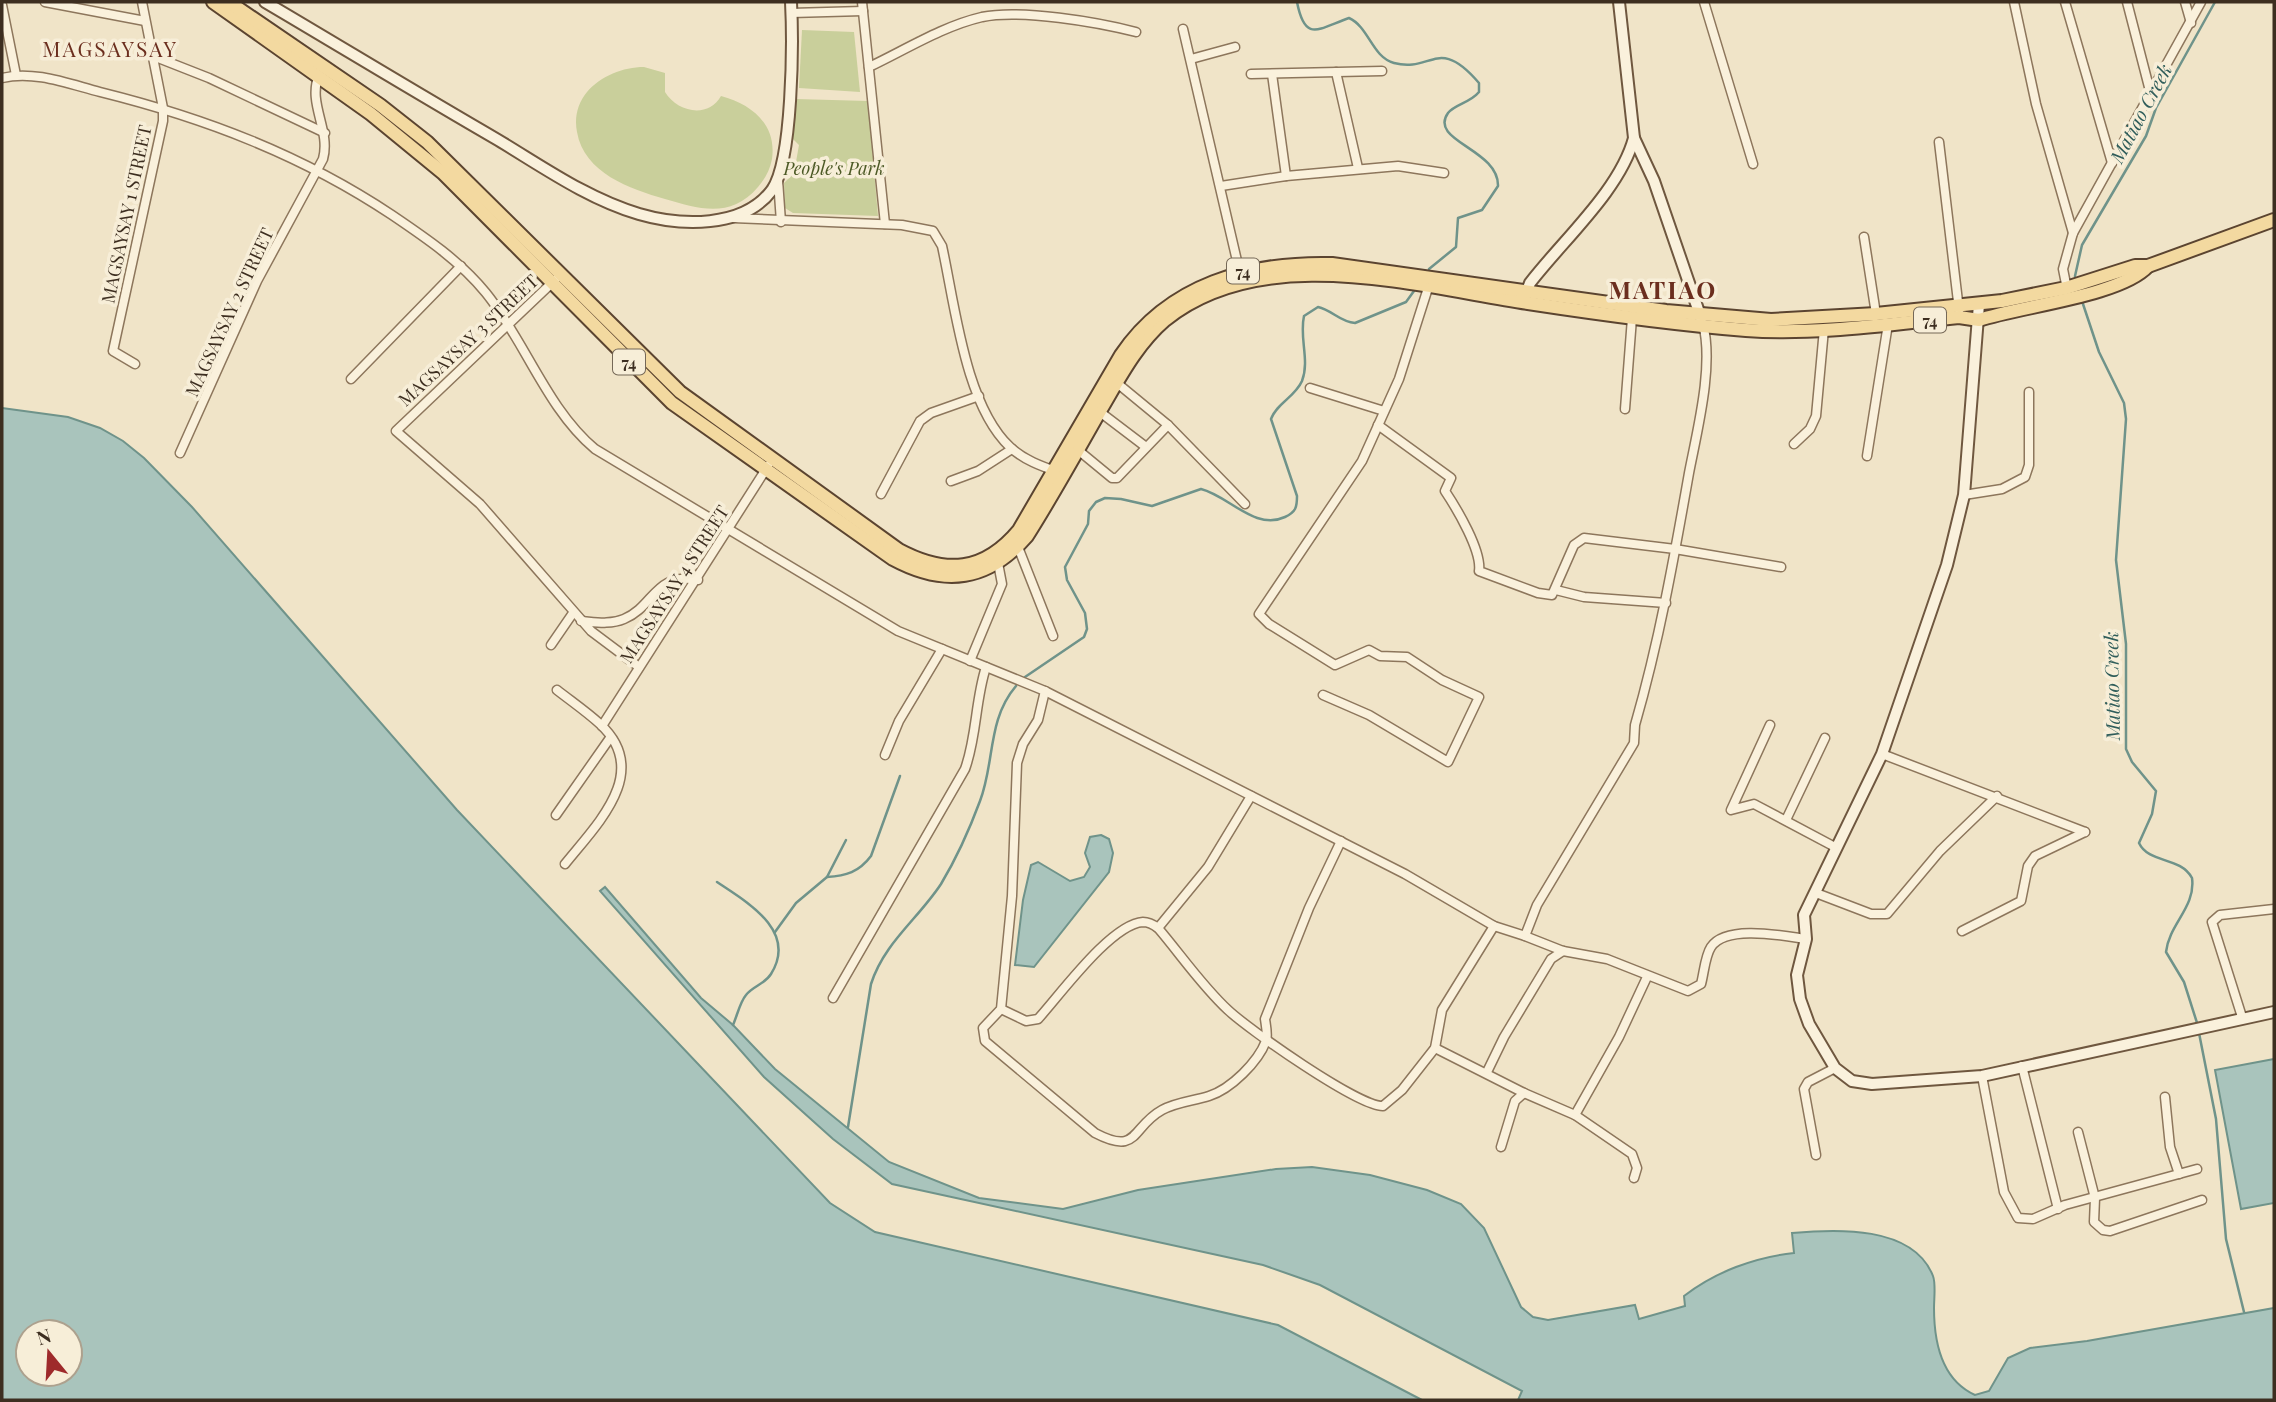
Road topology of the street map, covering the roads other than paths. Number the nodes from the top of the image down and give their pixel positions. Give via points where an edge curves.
1 (45, 2) edge
2 (142, 2) edge
3 (213, 2) edge
4 (229, 2) edge
5 (265, 2) edge
6 (1619, 2) edge
7 (1704, 2) edge
8 (2014, 2) edge
9 (2066, 2) edge
10 (2127, 2) edge
11 (2185, 2) edge
12 (2201, 2) edge
13 (2, 5) edge
14 (862, 6) edge
15 (791, 7) edge
16 (145, 20) junction
17 (2191, 23) junction
18 (1184, 29) dead end
19 (1136, 32) dead end
20 (1235, 47) dead end
21 (153, 56) junction
22 (1191, 59) junction
23 (869, 67) junction
24 (321, 71) junction
25 (1382, 71) dead end
26 (1336, 72) junction
27 (1251, 74) dead end
28 (1272, 74) junction
29 (16, 75) junction
30 (2, 78) edge
31 (2150, 91) junction
32 (163, 108) junction
33 (325, 133) junction
34 (1634, 138) junction
35 (1939, 142) dead end
36 (2112, 163) junction
37 (1753, 164) dead end
38 (1358, 168) junction
39 (318, 170) junction
40 (1444, 173) dead end
41 (1286, 176) junction
42 (778, 180) junction
43 (1221, 186) junction
44 (728, 218) junction
45 (2274, 219) edge
46 (781, 222) junction
47 (885, 224) junction
48 (2073, 233) junction
49 (1864, 237) dead end
50 (461, 266) junction
51 (558, 278) junction
52 (1242, 278) junction
53 (1428, 288) junction
54 (2067, 293) junction
55 (1525, 297) junction
56 (1979, 304) junction
57 (1959, 312) junction
58 (1875, 314) junction
59 (1632, 318) junction
60 (1701, 319) junction
61 (1979, 320) junction
62 (1155, 322) junction
63 (508, 323) junction
64 (1888, 324) junction
65 (1824, 329) junction
66 (135, 364) dead end
67 (351, 379) dead end
68 (1117, 383) junction
69 (1310, 388) dead end
70 (2029, 392) dead end
71 (979, 396) junction
72 (1625, 408) dead end
73 (1096, 409) junction
74 (1384, 411) junction
75 (1168, 425) junction
76 (1378, 425) junction
77 (1794, 444) dead end
78 (1146, 447) junction
79 (1012, 449) junction
80 (1078, 450) junction
81 (180, 453) dead end
82 (1867, 456) dead end
83 (769, 464) junction
84 (1059, 473) junction
85 (951, 481) dead end
86 (881, 494) dead end
87 (1964, 495) junction
88 (1245, 504) dead end
89 (728, 530) junction
90 (1018, 547) junction
91 (1675, 549) junction
92 (998, 563) junction
93 (1781, 566) dead end
94 (698, 580) junction
95 (1556, 590) junction
96 (1666, 603) junction
97 (573, 612) junction
98 (581, 621) junction
99 (1053, 636) dead end
100 (551, 645) dead end
101 (942, 649) junction
102 (970, 661) junction
103 (639, 667) junction
104 (986, 667) junction
105 (556, 690) dead end
106 (1045, 691) junction
107 (1323, 695) dead end
108 (1770, 725) dead end
109 (602, 726) junction
110 (610, 738) junction
111 (1825, 738) dead end
112 (1882, 754) junction
113 (885, 755) dead end
114 (1251, 796) junction
115 (1997, 796) junction
116 (556, 815) dead end
117 (1786, 820) junction
118 (1341, 841) junction
119 (1835, 847) junction
120 (565, 864) dead end
121 (1815, 893) junction
122 (2274, 909) edge
123 (1494, 926) junction
124 (1158, 928) junction
125 (1962, 931) dead end
126 (1525, 936) junction
127 (1806, 939) junction
128 (1563, 951) junction
129 (1647, 977) junction
130 (833, 998) dead end
131 (1001, 1009) junction
132 (2274, 1012) edge
133 (2242, 1017) junction
134 (1267, 1038) junction
135 (1435, 1048) junction
136 (2022, 1066) junction
137 (1835, 1069) junction
138 (1487, 1072) junction
139 (1982, 1076) junction
140 (1524, 1093) junction
141 (2165, 1097) dead end
142 (1575, 1115) junction
143 (2078, 1132) dead end
144 (1501, 1147) dead end
145 (1816, 1155) dead end
146 (2197, 1169) dead end
147 (2179, 1174) junction
148 (1634, 1178) dead end
149 (2095, 1198) junction
150 (2202, 1200) dead end
151 (2058, 1209) junction

1 - 16 street
2 - 16 street, MAGSAYSAY 1 STREET
3 - 24 main road, 74
4 - 24 main road, 74
5 - 44 street via 601,199 660,219
6 - 34 street
7 - 37 street
8 - 48 street via 2036,104
9 - 36 street
10 - 31 street
11 - 17 street
12 - 17 street
13 - 29 street
14 - 15 street
14 - 23 street
15 - 42 street via 785,148
16 - 21 street, MAGSAYSAY 1 STREET
17 - 31 street
18 - 22 street
19 - 23 street via 1066,20 983,17
20 - 22 street
21 - 32 street, MAGSAYSAY 1 STREET
21 - 33 street
22 - 43 street
23 - 47 street
24 - 33 street, MAGSAYSAY 2 STREET via 315,91
24 - 51 main road, 74 via 427,142
25 - 26 street
26 - 28 street
26 - 38 street
27 - 28 street
28 - 41 street
29 - 30 street
29 - 32 street
31 - 36 street
32 - 39 street via 206,121
32 - 66 street, MAGSAYSAY 1 STREET via 113,351
33 - 39 street, MAGSAYSAY 2 STREET via 326,149
34 - 55 street via 1619,173
34 - 60 street via 1654,181
35 - 57 street
36 - 48 street
38 - 40 street via 1398,166
38 - 41 street
39 - 50 street via 426,238
39 - 81 street, MAGSAYSAY 2 STREET via 257,281
41 - 43 street
42 - 44 street via 757,204
42 - 46 street
43 - 52 street
44 - 46 street
45 - 54 main road, 74 via 2148,267 2139,276
46 - 47 street
47 - 71 street via 922,227 938,237
48 - 54 street via 2063,269
49 - 58 street
50 - 63 street
50 - 67 street
51 - 63 street, MAGSAYSAY 3 STREET
51 - 83 main road, 74 via 680,392
52 - 53 main road, 74 via 1319,274
52 - 55 main road, 74 via 1289,264 1332,264
52 - 62 main road, 74 via 1186,293
53 - 55 main road, 74
53 - 74 street
54 - 56 main road, 74
54 - 61 main road, 74
55 - 59 main road, 74
55 - 60 main road, 74
56 - 57 main road, 74
56 - 61 street
57 - 58 main road, 74
57 - 61 main road, 74
57 - 64 main road, 74
58 - 60 main road, 74
59 - 60 main road, 74
59 - 72 street
60 - 65 main road, 74 via 1749,330
60 - 91 street via 1705,364
61 - 87 street
62 - 68 main road, 74
62 - 73 main road, 74 via 1128,344
63 - 89 street via 585,440
63 - 97 street, MAGSAYSAY 3 STREET via 396,431 480,504
64 - 65 main road, 74
64 - 82 street
65 - 77 street via 1815,416 1810,429
68 - 73 main road, 74
68 - 75 street
69 - 74 street
70 - 87 street via 2025,477 2002,489
71 - 79 street via 992,424
71 - 86 street via 920,421
73 - 78 street
73 - 80 main road, 74
73 - 84 main road, 74
74 - 76 street
75 - 78 street
75 - 88 street
76 - 95 street via 1451,478 1445,491 1477,547 1479,571 1538,593 1552,595
76 - 107 street via 1339,498 1259,614 1335,664 1369,650 1380,656 1407,657 1479,698 1448,762 1369,715
78 - 80 street via 1114,478
79 - 84 street
79 - 85 street via 978,471
80 - 84 main road, 74
83 - 84 main road, 74 via 899,550 921,562 951,567 978,561 1003,547
83 - 89 street, MAGSAYSAY 4 STREET
83 - 92 main road, 74 via 893,559 918,572 952,577
84 - 90 main road, 74
87 - 112 street via 1940,589
89 - 94 street, MAGSAYSAY 4 STREET
89 - 101 street via 865,614
90 - 92 main road, 74
90 - 99 street
91 - 93 street
91 - 95 street via 1584,538 1574,545
91 - 96 street
92 - 102 street via 1002,584
94 - 98 street via 663,584 624,619
94 - 103 street, MAGSAYSAY 4 STREET
95 - 96 street via 1584,597
96 - 126 street via 1634,743 1537,905
97 - 98 street
97 - 100 street
98 - 103 street
101 - 102 street
101 - 113 street via 899,721
102 - 104 street
103 - 109 street, MAGSAYSAY 4 STREET
104 - 106 street
104 - 130 street via 965,769
105 - 109 street
106 - 114 street
106 - 131 street via 1038,720 1017,763 1012,896
108 - 117 street via 1731,810 1754,804
109 - 110 street
110 - 116 street
110 - 120 street via 623,771 617,793
111 - 117 street
112 - 115 street
112 - 119 street
114 - 118 street
114 - 124 street via 1208,867
115 - 121 street via 1940,851 1886,914 1871,914
115 - 125 street via 2085,832 2035,856 2028,866 2021,901
117 - 119 street
118 - 123 street
118 - 134 street via 1265,1019
119 - 121 street
121 - 127 street via 1804,915
122 - 133 street via 2220,915 2212,922
123 - 126 street
123 - 135 street via 1442,1010
124 - 131 street via 1146,921 1112,937 1038,1019 1026,1021
124 - 134 street via 1212,994
126 - 128 street
127 - 129 street via 1766,933 1718,940 1711,947 1701,984 1688,991
127 - 137 street via 1797,975 1800,999
128 - 129 street via 1607,959
128 - 138 street via 1551,958
129 - 142 street
131 - 134 street via 982,1028 985,1041 1095,1133 1122,1144 1133,1139 1160,1110 1212,1096 1253,1064
132 - 133 street
133 - 136 street
134 - 135 street via 1377,1106 1389,1103
135 - 138 street
136 - 139 street
136 - 151 street
137 - 139 street via 1852,1081 1872,1084
137 - 145 street via 1808,1082 1804,1089
138 - 140 street
139 - 151 street via 2012,1211 2025,1220
140 - 142 street
140 - 144 street via 1515,1101
141 - 147 street via 2170,1147
142 - 148 street via 1632,1154 1637,1168
143 - 149 street
146 - 147 street
147 - 149 street
149 - 150 street via 2094,1222 2110,1231
149 - 151 street

